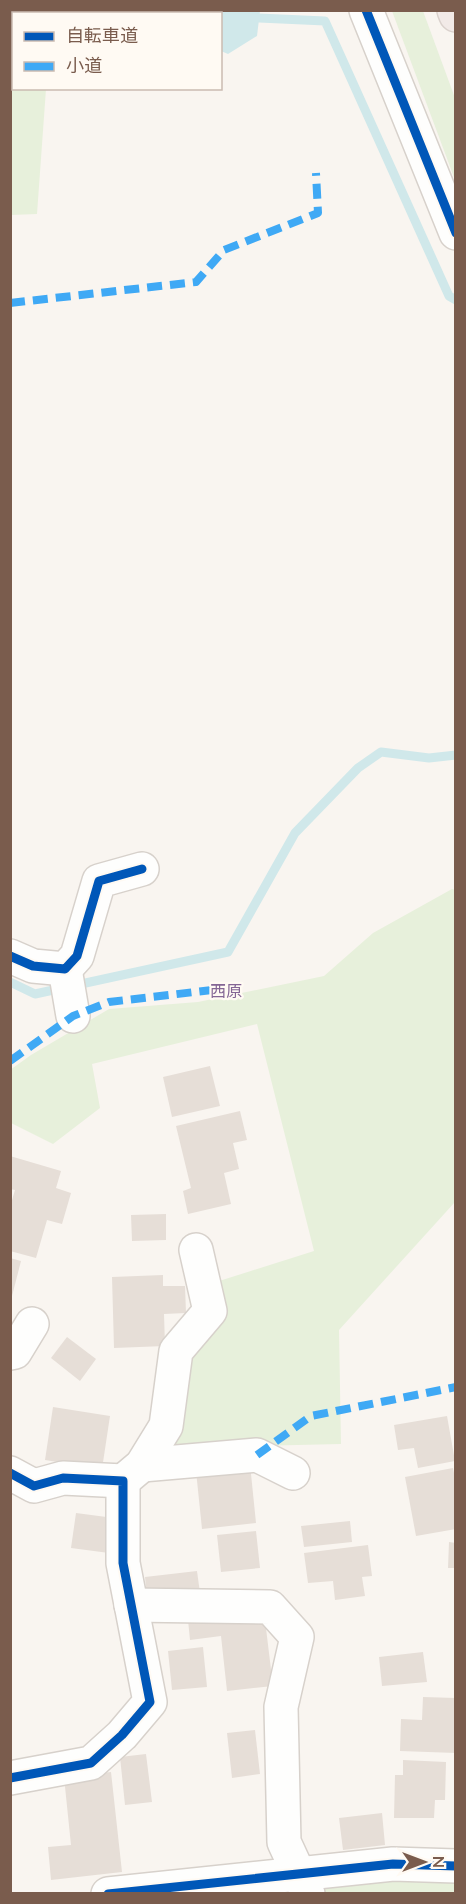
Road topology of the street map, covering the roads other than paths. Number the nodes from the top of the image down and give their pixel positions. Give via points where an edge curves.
1 (366, 10) edge
2 (456, 233) edge
3 (142, 869) dead end
4 (10, 956) edge
5 (196, 1250) dead end
6 (33, 1324) dead end
7 (10, 1353) edge
8 (10, 1473) edge
9 (133, 1473) junction
10 (293, 1473) dead end
11 (131, 1605) junction
12 (10, 1778) edge
13 (456, 1866) edge
14 (304, 1883) edge
15 (108, 1893) edge

1 - 2 street
3 - 4 street via 99,881 69,995 33,966
5 - 9 street via 210,1311 176,1351 166,1426
6 - 7 street via 15,1352
8 - 9 street via 34,1486 63,1478
9 - 10 street via 257,1455
9 - 11 street via 123,1563
11 - 12 street via 150,1702 122,1736 91,1763
11 - 14 street via 270,1607 297,1637 281,1707 285,1842
13 - 14 street via 393,1864
14 - 15 street

